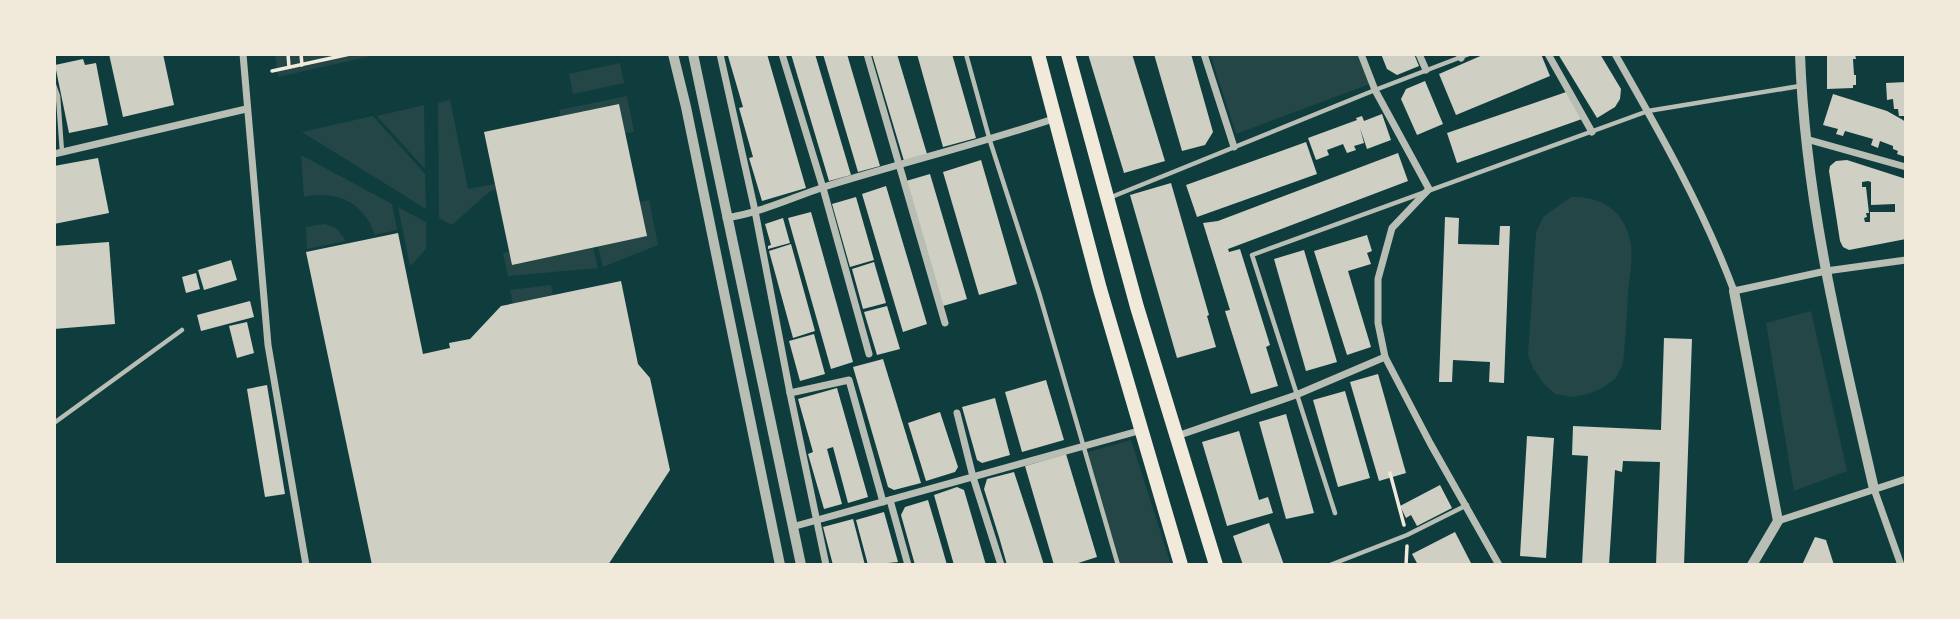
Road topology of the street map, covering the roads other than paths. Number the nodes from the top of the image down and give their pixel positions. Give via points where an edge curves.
1 (243, 54) edge
2 (673, 54) edge
3 (693, 54) edge
4 (720, 54) edge
5 (782, 54) edge
6 (867, 54) edge
7 (966, 54) edge
8 (1038, 54) edge
9 (1068, 54) edge
10 (1204, 54) edge
11 (1361, 54) edge
12 (1419, 54) edge
13 (1469, 54) edge
14 (1548, 54) edge
15 (1615, 54) edge
16 (1800, 54) edge
17 (1460, 56) edge
18 (1426, 70) junction
19 (54, 85) edge
20 (1801, 86) junction
21 (1375, 90) junction
22 (246, 109) junction
23 (1648, 111) junction
24 (1056, 118) junction
25 (1592, 132) junction
26 (1806, 139) junction
27 (990, 141) junction
28 (1234, 148) junction
29 (58, 154) edge
30 (899, 166) junction
31 (1906, 167) edge
32 (823, 188) junction
33 (1429, 189) junction
34 (1108, 199) junction
35 (755, 211) junction
36 (726, 218) junction
37 (1906, 260) edge
38 (1826, 271) junction
39 (1734, 291) junction
40 (945, 323) dead end
41 (182, 330) dead end
42 (869, 354) dead end
43 (1385, 357) junction
44 (790, 393) junction
45 (1296, 395) junction
46 (957, 413) dead end
47 (54, 423) edge
48 (1142, 430) junction
49 (1175, 437) junction
50 (1083, 446) junction
51 (973, 477) junction
52 (1906, 479) edge
53 (1874, 489) junction
54 (887, 501) junction
55 (1467, 505) junction
56 (1335, 513) dead end
57 (816, 520) junction
58 (1778, 521) junction
59 (792, 527) junction
60 (306, 565) edge
61 (780, 565) edge
62 (801, 565) edge
63 (826, 565) edge
64 (908, 565) edge
65 (1001, 565) edge
66 (1118, 565) edge
67 (1181, 565) edge
68 (1216, 565) edge
69 (1330, 565) edge
70 (1499, 565) edge
71 (1752, 565) edge
72 (1901, 565) edge

1 - 22 street
2 - 61 street
3 - 36 street
4 - 35 street
5 - 32 street
6 - 30 street
7 - 27 lane
8 - 24 main road
9 - 34 main road
10 - 28 street
11 - 21 street
12 - 18 street
13 - 17 lane
14 - 25 street
15 - 23 street
16 - 20 street
17 - 18 lane
18 - 21 lane
19 - 29 lane
20 - 23 lane
20 - 26 street
21 - 28 lane
21 - 33 street
22 - 29 street
22 - 60 street via 268,345
23 - 25 lane
23 - 39 street via 1716,244
24 - 27 street
24 - 48 main road
25 - 33 lane
26 - 31 street
26 - 38 street
27 - 30 street
27 - 50 lane
28 - 34 lane
30 - 32 street
30 - 40 street
32 - 35 street
32 - 42 street
33 - 43 street via 1392,228 1378,279 1378,323
33 - 45 lane via 1252,255
34 - 49 main road
35 - 36 street
35 - 44 street
36 - 59 street
37 - 38 street
38 - 39 street
38 - 53 street
39 - 58 street
41 - 47 lane
43 - 45 street
43 - 55 street
44 - 54 street via 849,380
44 - 57 street
45 - 49 street
45 - 56 lane
46 - 51 street
48 - 50 street
48 - 67 main road
49 - 68 main road
50 - 51 street
50 - 66 lane
51 - 54 street
51 - 65 street
52 - 53 street
53 - 58 street
53 - 72 street
54 - 57 street
54 - 64 street
55 - 69 lane
55 - 70 street
57 - 59 street
57 - 63 street
58 - 71 street
59 - 62 street

